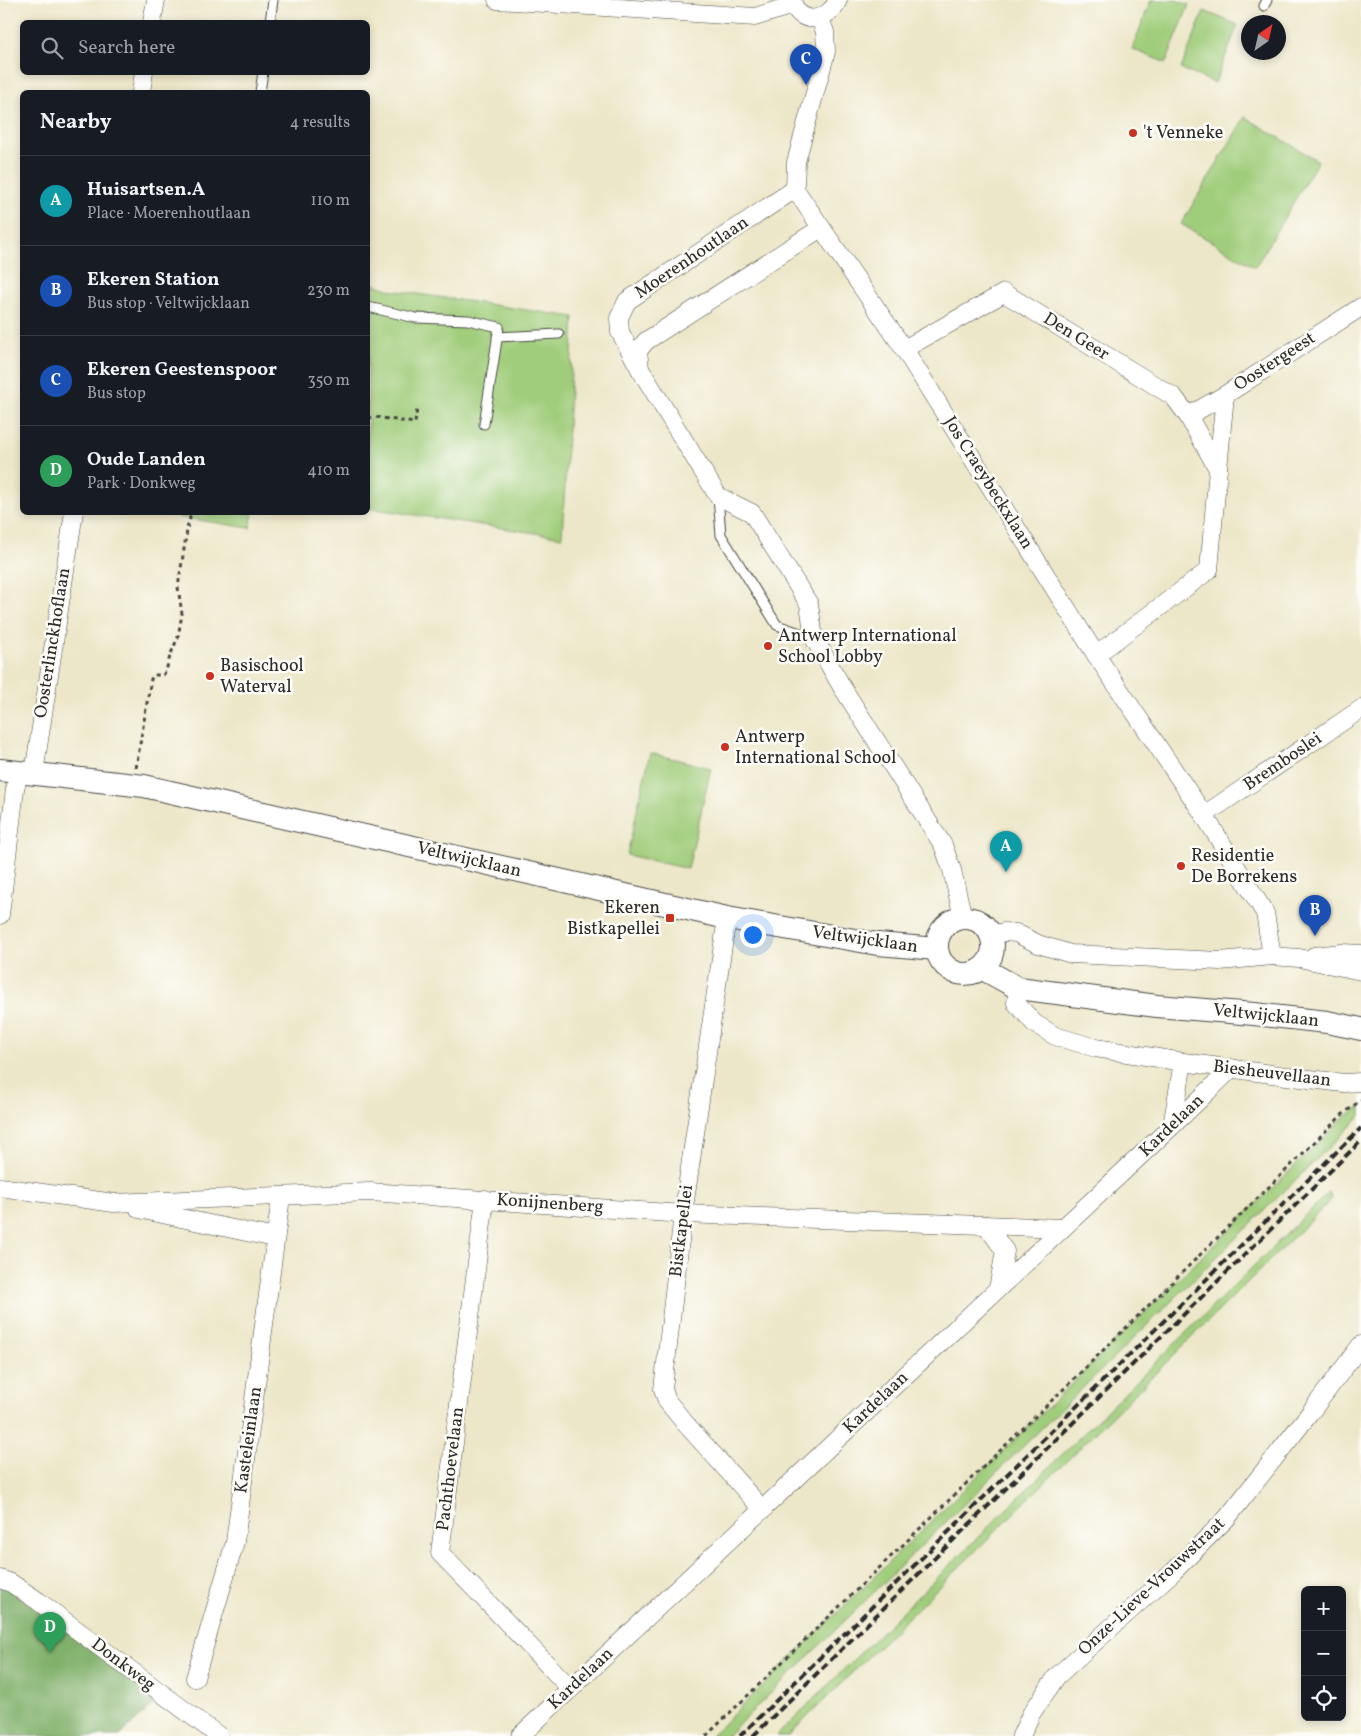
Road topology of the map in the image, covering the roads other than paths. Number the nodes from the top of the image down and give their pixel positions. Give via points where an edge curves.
1 (156, 0) edge
2 (273, 0) edge
3 (498, 0) edge
4 (838, 0) edge
5 (792, 2) edge
6 (820, 18) junction
7 (152, 20) edge
8 (270, 20) edge
9 (144, 75) edge
10 (263, 75) edge
11 (141, 90) edge
12 (260, 90) edge
13 (795, 189) junction
14 (821, 228) junction
15 (370, 307) edge
16 (1361, 307) edge
17 (559, 334) dead end
18 (497, 337) junction
19 (904, 349) junction
20 (640, 370) junction
21 (1226, 395) junction
22 (1188, 416) junction
23 (484, 424) dead end
24 (1218, 469) junction
25 (718, 496) junction
26 (73, 515) edge
27 (814, 638) junction
28 (1096, 655) junction
29 (1361, 709) edge
30 (18, 771) edge
31 (1204, 815) junction
32 (0, 915) edge
33 (727, 918) junction
34 (963, 918) junction
35 (937, 949) junction
36 (989, 953) junction
37 (1361, 954) edge
38 (1272, 956) junction
39 (1299, 958) junction
40 (1361, 971) edge
41 (1018, 988) junction
42 (1052, 992) junction
43 (1361, 1029) edge
44 (1183, 1062) junction
45 (1232, 1068) junction
46 (1361, 1082) edge
47 (1172, 1126) junction
48 (0, 1187) edge
49 (281, 1196) junction
50 (485, 1199) junction
51 (114, 1203) junction
52 (684, 1214) junction
53 (986, 1225) junction
54 (1063, 1228) junction
55 (275, 1238) junction
56 (998, 1289) junction
57 (1361, 1345) edge
58 (762, 1510) junction
59 (0, 1579) edge
60 (195, 1678) dead end
61 (571, 1689) junction
62 (219, 1736) edge
63 (520, 1736) edge
64 (1021, 1736) edge

1 - 7 street
2 - 8 lane
3 - 5 street via 755,17
4 - 6 street via 828,14
5 - 6 street via 804,16
6 - 13 street via 826,52 796,162
9 - 11 street
10 - 12 lane
13 - 14 street, Jos Craeybeckxlaan
13 - 20 street, Moerenhoutlaan via 627,301 619,318 620,332
14 - 19 street, Jos Craeybeckxlaan
14 - 20 street via 646,341 638,352
15 - 18 lane via 416,318 468,320 499,327
16 - 21 street, Oostergeest
17 - 18 lane
18 - 23 lane
19 - 22 street, Den Geer via 1004,293 1174,397
19 - 28 street, Jos Craeybeckxlaan
20 - 25 street, Moerenhoutlaan
21 - 22 street, Oostergeest
21 - 24 street
22 - 24 street, Den Geer
24 - 28 street via 1209,570
25 - 27 street via 752,513 809,604
25 - 27 lane, Moerenhoutlaan via 721,535 777,625
26 - 30 street, Oosterlinckhoflaan
27 - 34 street via 943,845
28 - 31 street, Jos Craeybeckxlaan
29 - 31 street, Bremboslei
30 - 32 street, Oosterlinckhoflaan
30 - 33 street, Veltwijcklaan via 133,785
31 - 38 street, Jos Craeybeckxlaan via 1266,913
33 - 35 street, Veltwijcklaan via 878,944
33 - 52 street, Bistkapellei
34 - 35 street, Veltwijcklaan via 945,926 938,937
34 - 36 street, Veltwijcklaan via 977,920 985,926
35 - 36 street, Veltwijcklaan via 947,968 956,973 969,974
36 - 38 street, Veltwijcklaan via 1004,932 1016,933 1071,954 1220,961
36 - 41 street, Veltwijcklaan
36 - 42 street, Veltwijcklaan
37 - 39 street, Veltwijcklaan
38 - 39 street, Veltwijcklaan
39 - 40 street, Veltwijcklaan
41 - 42 street, Veltwijcklaan
41 - 44 street, Biesheuvellaan via 1016,1003 1034,1023 1055,1036 1096,1048
42 - 43 street, Veltwijcklaan via 1157,1006 1327,1022
44 - 45 street, Biesheuvellaan
44 - 47 street
45 - 46 street, Biesheuvellaan via 1344,1083
45 - 47 street, Kardelaan
47 - 54 street, Kardelaan
48 - 51 street, Konijnenberg
49 - 50 street, Konijnenberg via 370,1192
49 - 51 street, Konijnenberg
49 - 55 street, Kasteleinlaan
50 - 52 street, Konijnenberg
50 - 61 street, Pachthoevelaan via 440,1553
51 - 55 street, Konijnenberg
52 - 53 street, Konijnenberg
52 - 58 street, Bistkapellei via 663,1389 667,1401 684,1422
53 - 54 street, Konijnenberg
53 - 56 street via 1005,1251
54 - 56 street, Kardelaan
55 - 60 street, Kasteleinlaan via 235,1542
56 - 58 street, Kardelaan
57 - 64 street, Onze-Lieve-Vrouwstraat via 1227,1518 1174,1571 1057,1676 1031,1714
58 - 61 street, Kardelaan
59 - 62 street, Donkweg via 38,1601
61 - 63 street, Kardelaan

